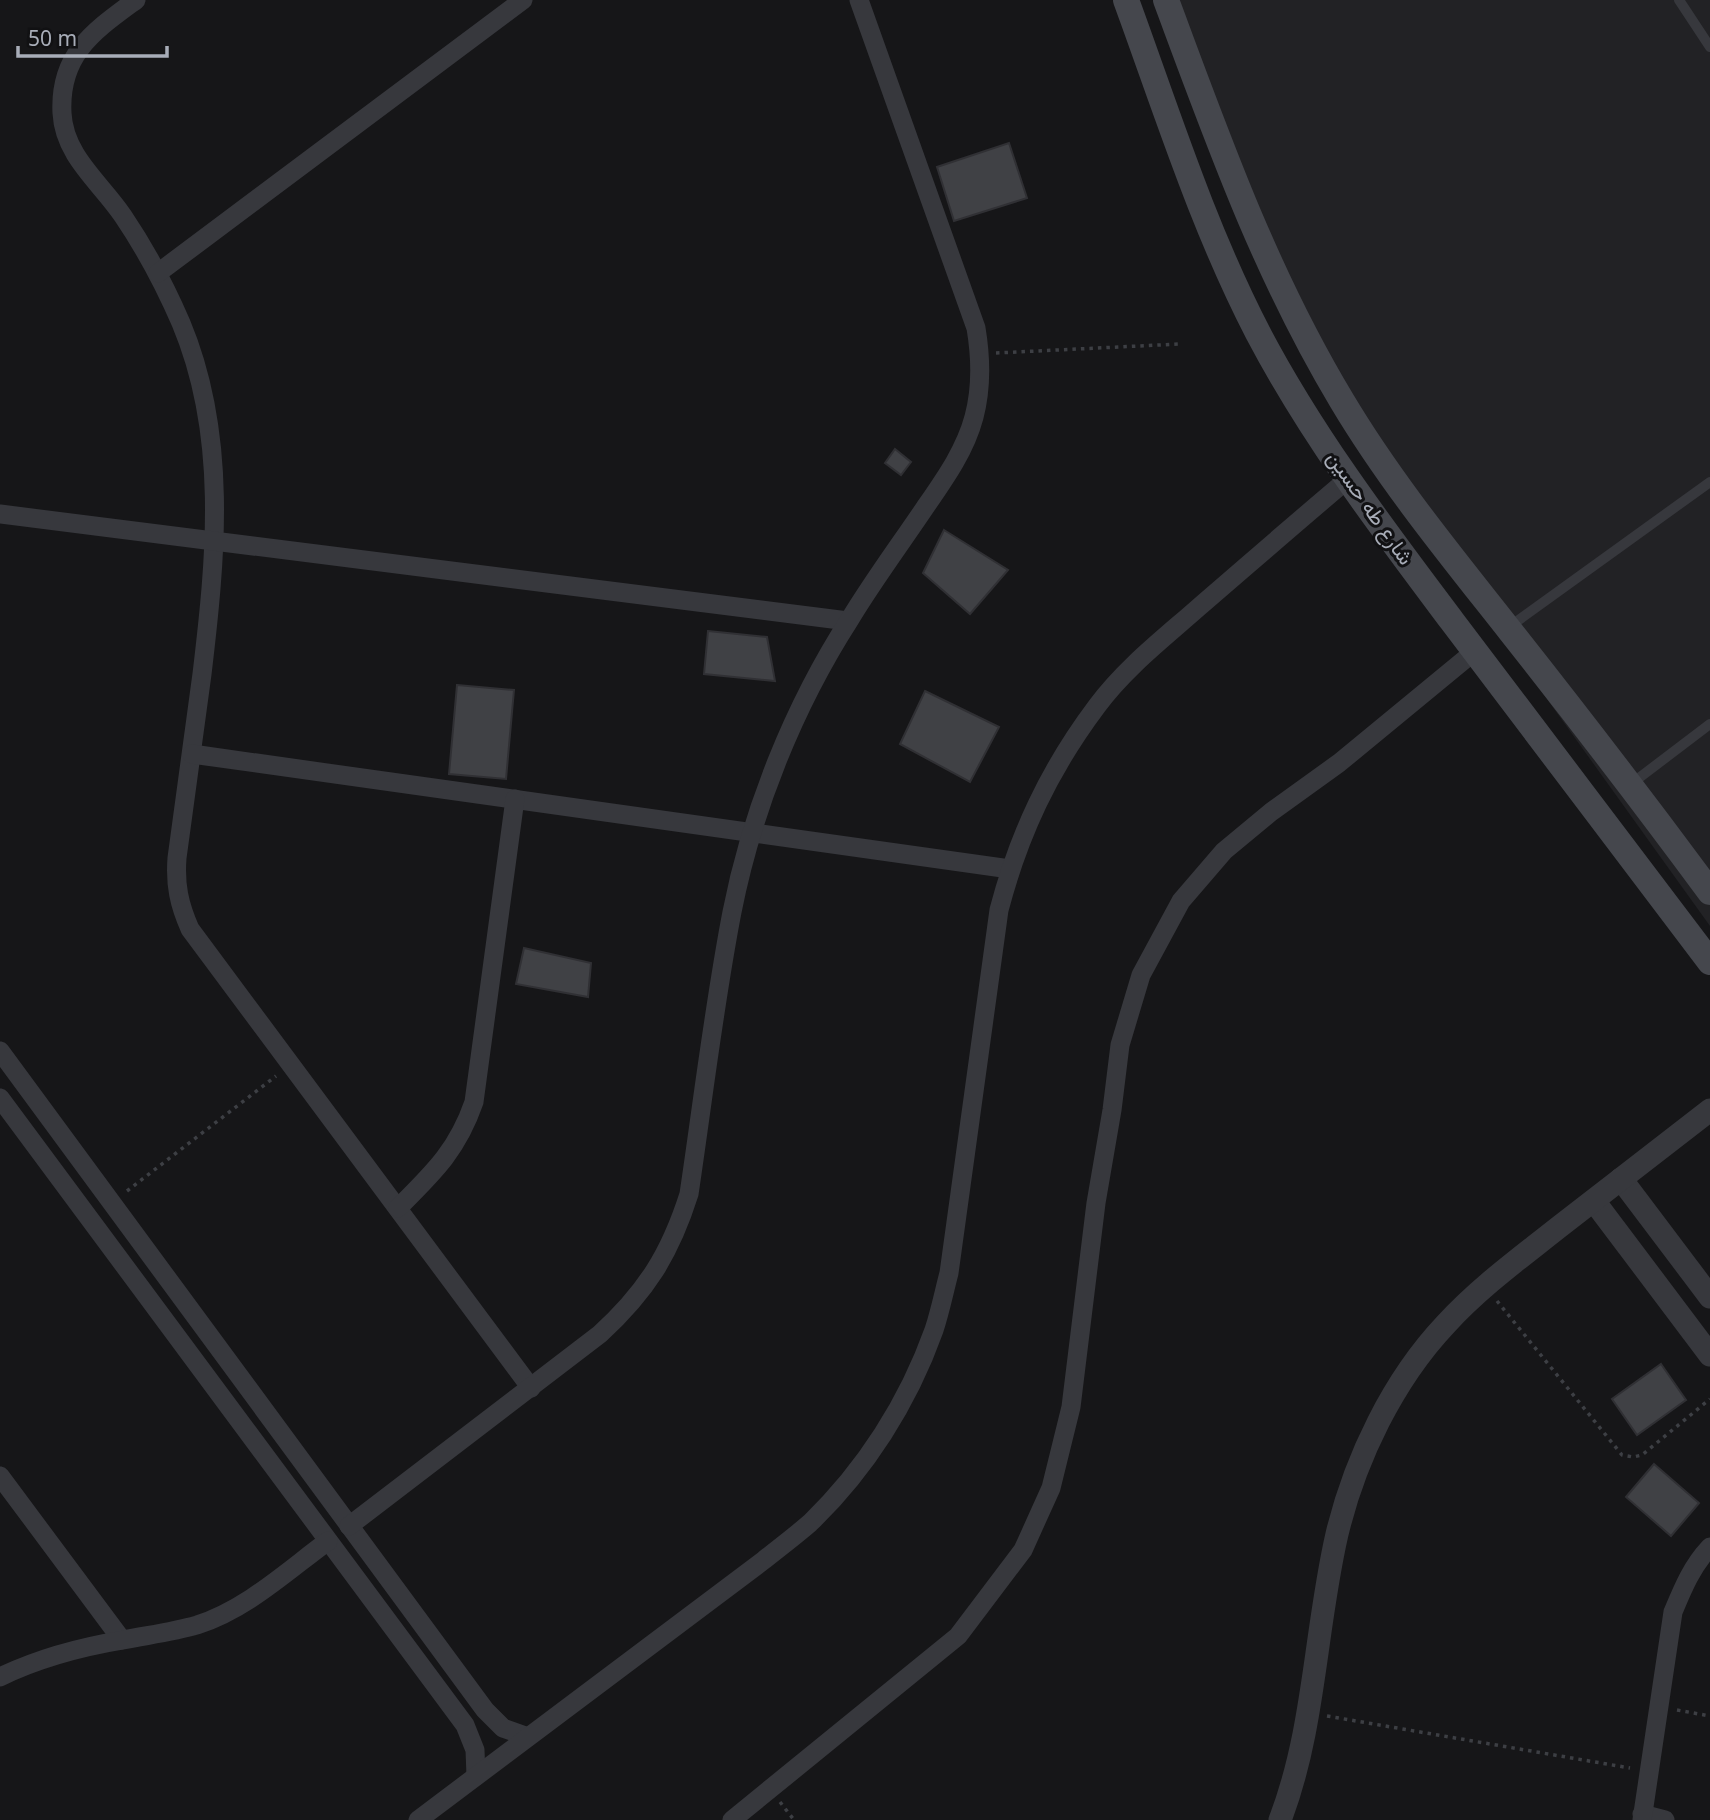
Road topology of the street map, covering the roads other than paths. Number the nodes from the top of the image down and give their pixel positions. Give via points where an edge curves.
1 (136, 0) edge
2 (523, 0) edge
3 (859, 0) edge
4 (1126, 0) edge
5 (1166, 0) edge
6 (1679, 0) edge
7 (1710, 47) edge
8 (158, 273) junction
9 (1348, 479) junction
10 (1710, 482) edge
11 (0, 514) edge
12 (214, 541) junction
13 (848, 621) junction
14 (1508, 628) junction
15 (1475, 651) junction
16 (1710, 724) edge
17 (192, 754) junction
18 (1631, 784) junction
19 (515, 799) junction
20 (752, 833) junction
21 (1010, 869) junction
22 (1710, 892) edge
23 (1710, 962) edge
24 (0, 1051) edge
25 (0, 1098) edge
26 (1710, 1110) edge
27 (1621, 1179) junction
28 (1594, 1200) junction
29 (398, 1208) junction
30 (1710, 1297) edge
31 (1710, 1356) edge
32 (531, 1388) junction
33 (0, 1476) edge
34 (349, 1526) junction
35 (328, 1541) junction
36 (1710, 1546) edge
37 (122, 1640) junction
38 (0, 1677) edge
39 (528, 1737) junction
40 (476, 1776) junction
41 (1642, 1817) edge
42 (418, 1820) edge
43 (732, 1820) edge
44 (1280, 1820) edge
45 (1665, 1820) edge

1 - 8 street via 87,39 71,62 63,88 62,115 68,141 82,165 122,214
2 - 8 street
3 - 13 street via 969,303 980,354 980,385 964,446
4 - 9 main road, شارع طه حسين via 1237,291 1283,377
5 - 14 main road, شارع طه حسين via 1254,233 1311,348 1378,457
6 - 7 lane
8 - 12 street via 182,326 211,431
9 - 15 main road, شارع طه حسين
9 - 21 street via 1140,658 1098,704 1062,755 1032,811
10 - 14 lane
11 - 12 street
12 - 13 street
12 - 17 street
13 - 20 street via 806,698
14 - 18 main road, شارع طه حسين
15 - 23 main road, شارع طه حسين
15 - 43 street via 1339,763 1270,812 1233,844 1181,901 1142,975 1120,1045 1071,1407 1051,1488 1023,1550 958,1636
16 - 18 lane
17 - 19 street
17 - 29 street via 175,882 180,907 190,929
18 - 22 main road, شارع طه حسين
19 - 20 street
19 - 29 street via 474,1102 443,1162
20 - 21 street
20 - 32 street via 732,910 689,1194 679,1226 647,1286 625,1311
21 - 39 street via 999,910 949,1273 934,1329 884,1434 849,1481 809,1523
24 - 34 street
25 - 35 street
26 - 27 street
27 - 28 street
27 - 30 street
28 - 31 street
28 - 44 street via 1484,1286 1444,1325 1415,1362 1368,1445 1337,1534 1300,1755
29 - 32 street
32 - 34 street
33 - 37 street
34 - 39 street via 493,1720
35 - 37 street via 230,1611 167,1633
35 - 40 street via 465,1725 475,1750
36 - 41 street via 1685,1583 1673,1612
37 - 38 street via 44,1659
39 - 40 street
40 - 42 street
41 - 45 street

